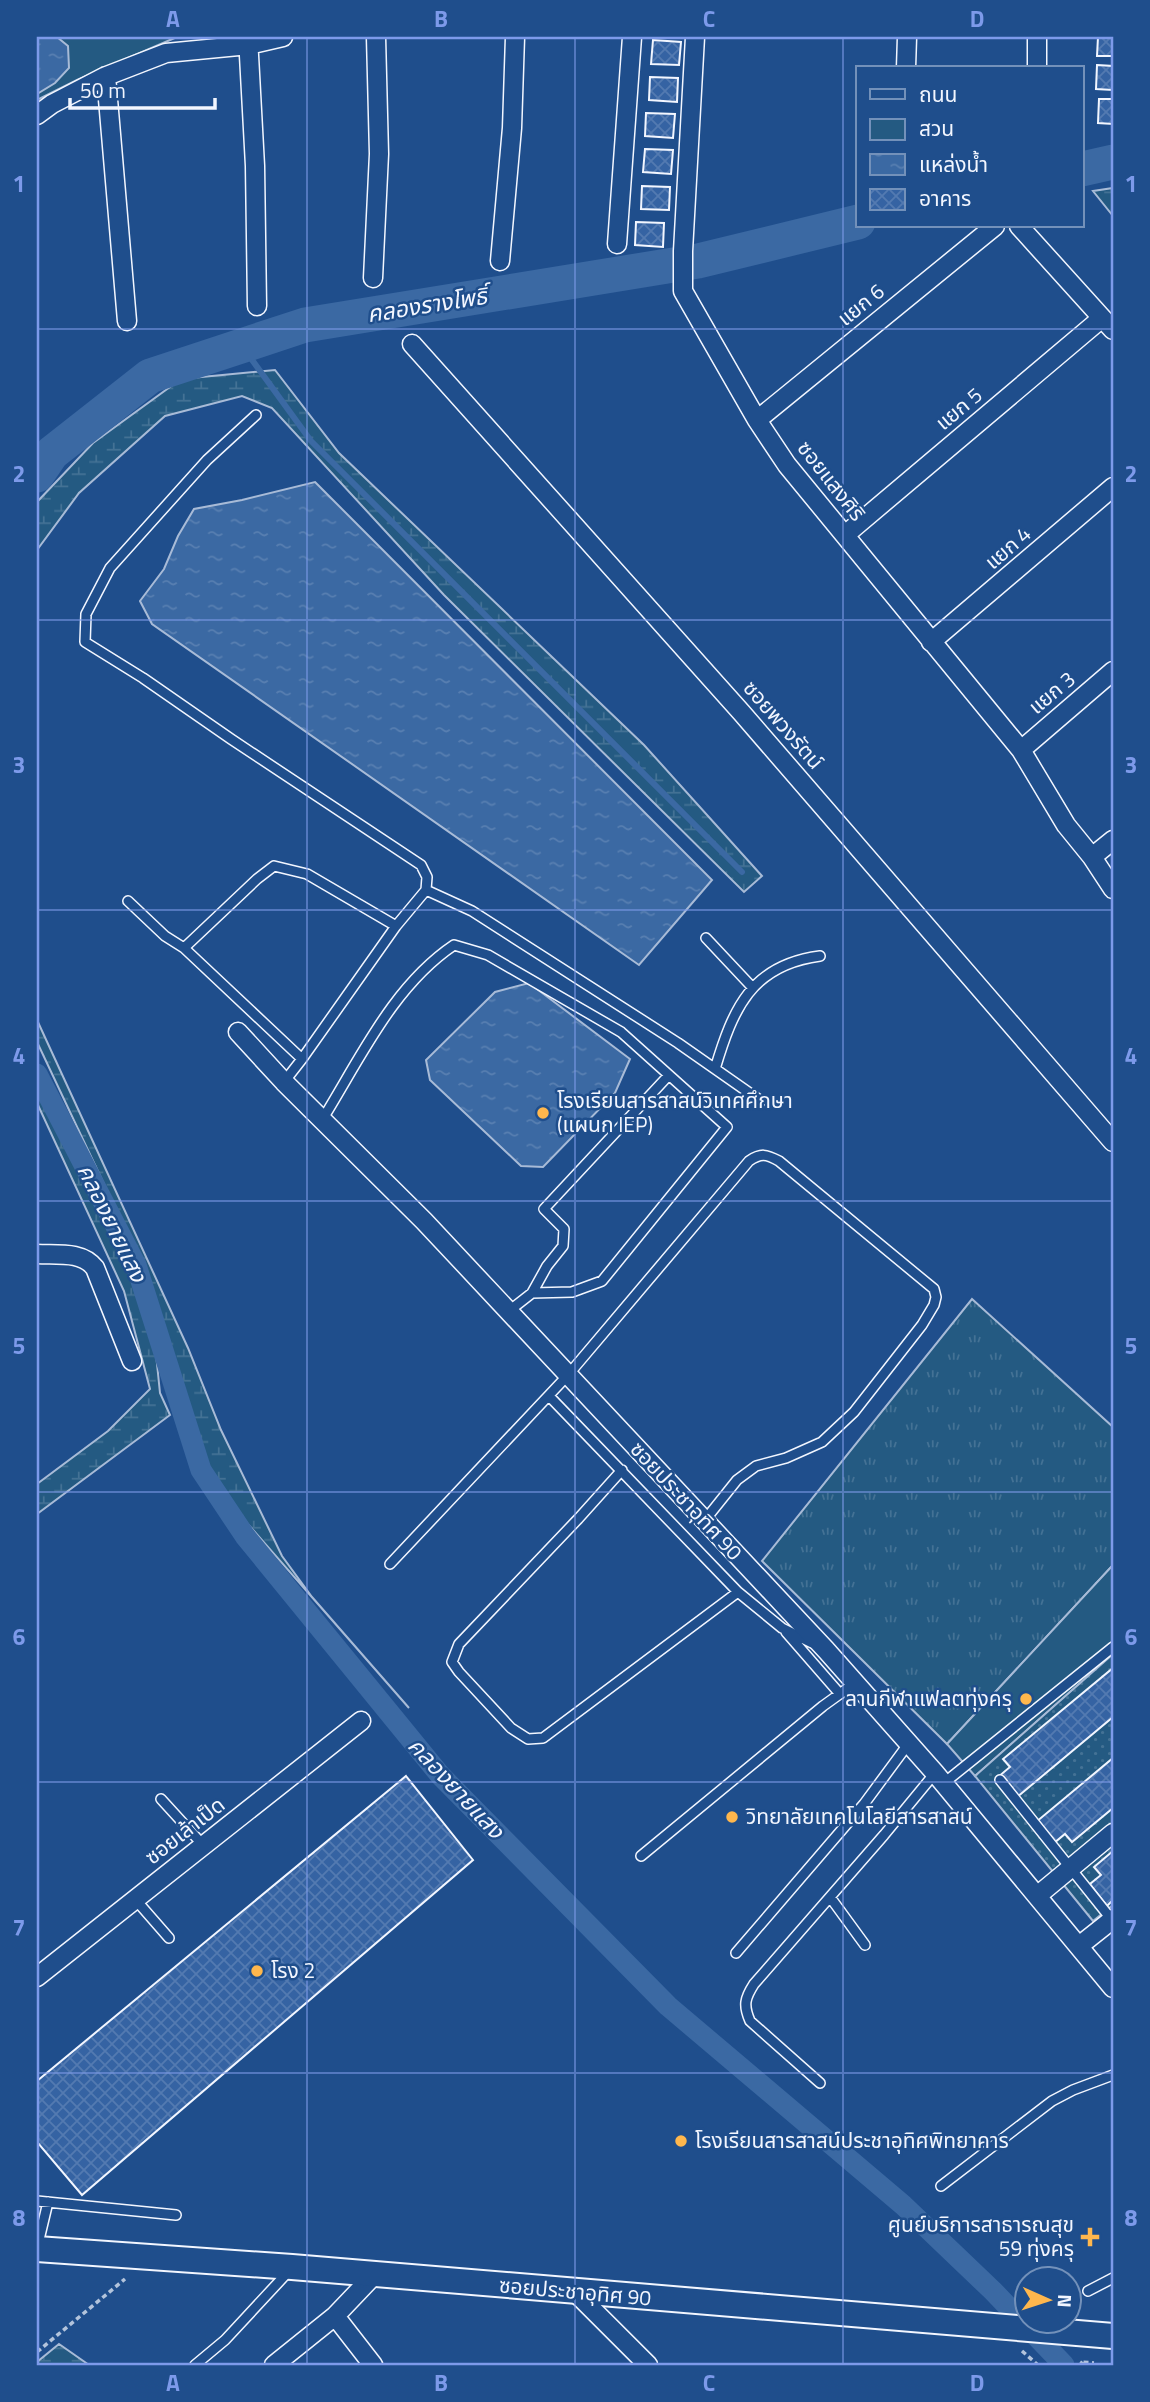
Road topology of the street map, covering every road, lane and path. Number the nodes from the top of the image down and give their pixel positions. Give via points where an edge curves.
1 (283, 37) edge
2 (376, 37) edge
3 (515, 37) edge
4 (632, 37) edge
5 (695, 37) edge
6 (907, 37) edge
7 (1037, 37) edge
8 (249, 41) edge
9 (906, 66) edge
10 (1037, 66) edge
11 (106, 76) junction
12 (37, 115) edge
13 (993, 228) edge
14 (1023, 228) edge
15 (617, 244) dead end
16 (500, 261) dead end
17 (373, 278) dead end
18 (257, 306) dead end
19 (127, 321) dead end
20 (1108, 324) edge
21 (412, 344) dead end
22 (256, 415) dead end
23 (757, 420) junction
24 (1113, 487) edge
25 (845, 535) junction
26 (932, 642) junction
27 (1113, 671) edge
28 (1021, 750) junction
29 (1113, 840) edge
30 (1092, 857) junction
31 (1113, 889) edge
32 (426, 890) junction
33 (128, 901) dead end
34 (396, 926) junction
35 (706, 938) dead end
36 (184, 947) junction
37 (820, 956) dead end
38 (752, 987) junction
39 (238, 1032) dead end
40 (302, 1059) junction
41 (715, 1069) junction
42 (669, 1075) junction
43 (284, 1082) junction
44 (761, 1101) dead end
45 (322, 1120) junction
46 (1113, 1142) edge
47 (37, 1254) edge
48 (532, 1293) junction
49 (509, 1311) junction
50 (132, 1361) dead end
51 (568, 1375) junction
52 (549, 1396) junction
53 (622, 1470) junction
54 (705, 1520) junction
55 (390, 1564) dead end
56 (738, 1592) junction
57 (782, 1628) junction
58 (1113, 1647) edge
59 (826, 1650) junction
60 (855, 1683) junction
61 (841, 1694) junction
62 (361, 1721) dead end
63 (909, 1743) junction
64 (940, 1778) junction
65 (1000, 1780) dead end
66 (161, 1799) dead end
67 (1113, 1833) edge
68 (204, 1845) junction
69 (641, 1856) dead end
70 (1071, 1868) junction
71 (1037, 1896) junction
72 (830, 1897) junction
73 (135, 1899) junction
74 (1113, 1919) edge
75 (169, 1938) dead end
76 (865, 1945) dead end
77 (1079, 1946) junction
78 (736, 1953) dead end
79 (37, 1977) edge
80 (1113, 1988) edge
81 (1113, 2075) edge
82 (820, 2083) dead end
83 (941, 2186) dead end
84 (37, 2201) edge
85 (48, 2202) junction
86 (176, 2215) dead end
87 (37, 2249) edge
88 (292, 2267) junction
89 (375, 2274) junction
90 (125, 2278) dead end
91 (1113, 2278) edge
92 (1088, 2291) dead end
93 (575, 2292) junction
94 (335, 2316) junction
95 (1113, 2336) edge
96 (1022, 2351) dead end
97 (37, 2352) edge
98 (1094, 2363) dead end
99 (195, 2365) edge
100 (274, 2365) edge
101 (373, 2365) edge
102 (647, 2365) edge
103 (1038, 2365) edge
104 (1084, 2365) edge

1 - 8 street
2 - 17 street via 379,154
3 - 16 street
4 - 15 street
5 - 23 street, ซอยแสงศิริ via 683,291
6 - 9 street
7 - 10 street
8 - 11 street via 166,53
8 - 18 street
11 - 12 street
11 - 19 street
13 - 23 street, แยก 6
14 - 20 street
20 - 25 street, แยก 5
21 - 46 street, ซอยพวงรัตน์ via 741,712
22 - 32 lane via 207,460 110,568 86,614 85,642 421,864
23 - 25 street, ซอยแสงศิริ
24 - 26 street, แยก 4
25 - 26 street, ซอยแสงศิริ
26 - 28 street, ซอยแสงศิริ
27 - 28 street, แยก 3
28 - 30 street, ซอยแสงศิริ via 1066,825
29 - 30 street
30 - 31 street, ซอยแสงศิริ
32 - 34 lane
32 - 41 lane via 472,911
33 - 36 lane
34 - 36 lane via 307,874 274,866
34 - 40 lane
35 - 38 lane
36 - 40 lane
37 - 38 lane via 801,958
38 - 41 lane via 728,1026
39 - 43 street, ซอยประชาอุทิศ 90
40 - 43 lane
41 - 44 lane
42 - 45 lane via 621,1032 488,955 454,945 433,959 395,1002
42 - 48 lane via 544,1209 564,1229 563,1246
42 - 48 lane via 727,1127 602,1281 572,1292
43 - 45 street, ซอยประชาอุทิศ 90
45 - 49 street, ซอยประชาอุทิศ 90
47 - 50 street via 89,1260
48 - 49 lane
49 - 51 street, ซอยประชาอุทิศ 90
51 - 52 lane
51 - 54 street, ซอยประชาอุทิศ 90
51 - 54 lane via 759,1154 779,1161 934,1289 934,1305 922,1325 854,1412 822,1442 756,1466 737,1480
52 - 53 lane
52 - 55 lane
53 - 56 lane
53 - 56 lane via 459,1644 454,1655 452,1662 458,1672 511,1728 527,1739 543,1738
54 - 59 street, ซอยประชาอุทิศ 90
56 - 57 lane
57 - 59 lane
57 - 61 lane
58 - 64 lane
59 - 60 street, ซอยประชาอุทิศ 90
60 - 61 lane
60 - 63 street, ซอยประชาอุทิศ 90
61 - 69 lane
62 - 68 street, ซอยเล้าเป็ด
63 - 64 street, ซอยประชาอุทิศ 90
63 - 78 lane via 864,1804
64 - 71 street, ซอยประชาอุทิศ 90
64 - 72 lane
65 - 70 lane
66 - 68 lane
67 - 70 street
68 - 73 street, ซอยเล้าเป็ด
70 - 71 street
70 - 74 lane
71 - 77 street, ซอยประชาอุทิศ 90
72 - 76 lane
72 - 82 lane via 754,1984 744,2008 750,2021
73 - 75 lane
73 - 79 street, ซอยเล้าเป็ด
74 - 77 street
77 - 80 street, ซอยประชาอุทิศ 90
81 - 83 lane via 1052,2101
84 - 85 lane
85 - 86 lane
85 - 87 lane
87 - 88 street, ซอยประชาอุทิศ 90
88 - 89 street, ซอยประชาอุทิศ 90
88 - 99 lane via 254,2311
89 - 93 street, ซอยประชาอุทิศ 90
89 - 94 street
90 - 97 path
91 - 92 lane
93 - 95 street, ซอยประชาอุทิศ 90
93 - 102 street
94 - 100 street
94 - 101 street
96 - 103 path
98 - 104 path via 1080,2362

